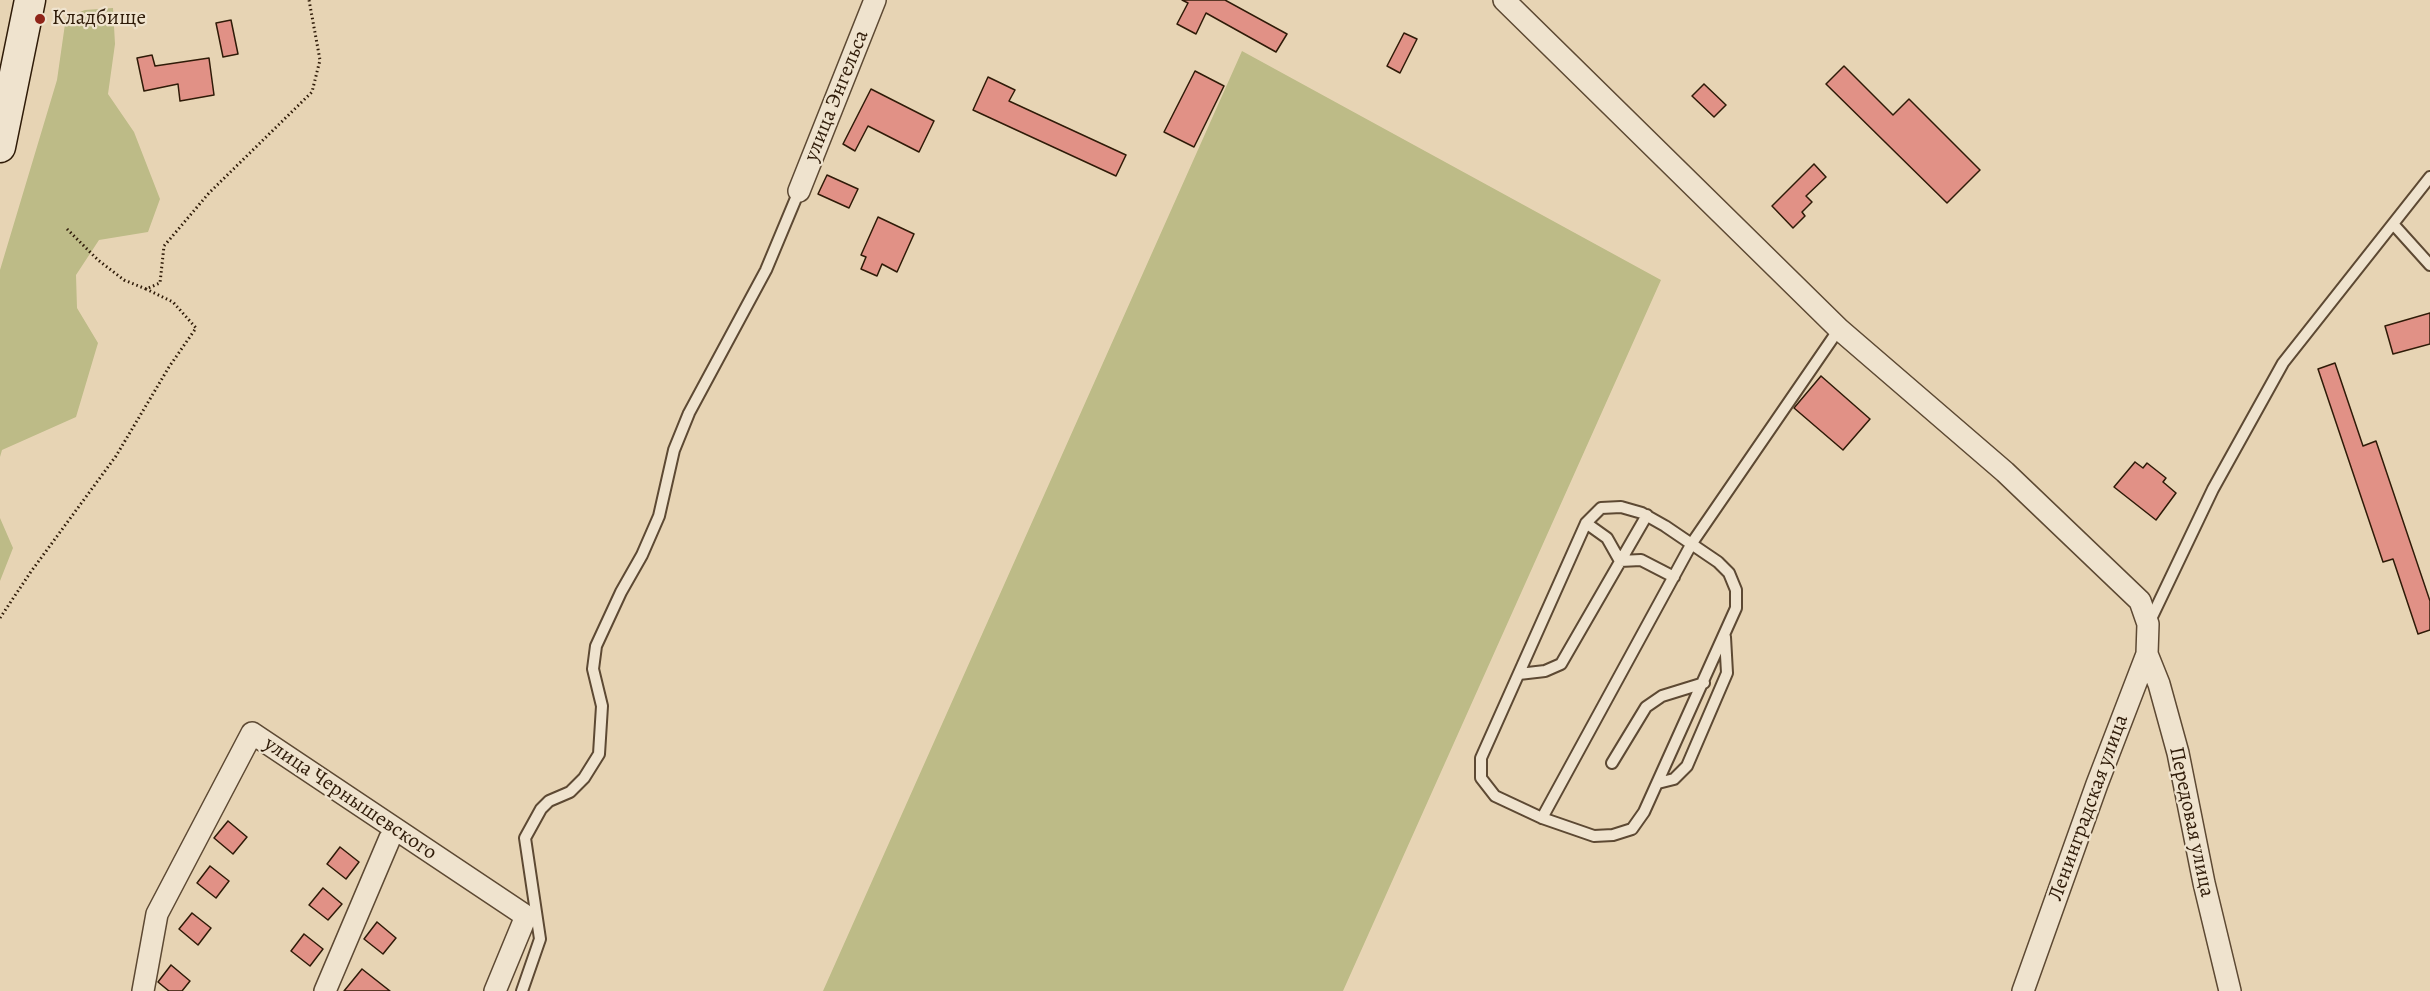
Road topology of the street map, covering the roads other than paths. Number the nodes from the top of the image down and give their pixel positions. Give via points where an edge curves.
1 (30, 0) edge
2 (875, 0) edge
3 (1504, 0) edge
4 (0, 147) edge
5 (2430, 177) edge
6 (799, 191) joint
7 (2394, 225) junction
8 (2430, 265) edge
9 (1839, 329) junction
10 (1647, 515) junction
11 (1586, 523) junction
12 (1692, 543) junction
13 (1620, 561) junction
14 (1674, 577) junction
15 (2148, 624) junction
16 (1725, 634) junction
17 (2147, 654) junction
18 (1519, 674) junction
19 (1704, 683) junction
20 (1612, 763) dead end
21 (1658, 783) junction
22 (1542, 818) junction
23 (390, 838) dead end
24 (143, 991) edge
25 (325, 991) edge
26 (495, 991) edge
27 (522, 991) edge
28 (2023, 991) edge
29 (2230, 991) edge

1 - 4 main road
2 - 6 street, улица Энгельса
3 - 9 street
5 - 7 lane
6 - 27 lane via 766,270 689,413 674,450 659,516 596,646 593,669 602,706 599,754 570,792 541,809 525,838 540,939
7 - 8 lane
7 - 15 lane via 2283,363 2213,489
9 - 12 lane
9 - 15 street via 2005,472 2103,565 2140,601
10 - 11 lane via 1621,507 1601,508
10 - 12 lane
10 - 13 lane
11 - 13 lane via 1607,538
11 - 18 lane
12 - 14 lane
12 - 16 lane via 1729,573 1736,590 1736,608
13 - 14 lane via 1641,560
13 - 18 lane via 1560,664 1545,671
14 - 22 lane
15 - 17 street, Ленинградская улица
16 - 19 lane
16 - 21 lane via 1727,673 1687,766 1674,779
17 - 28 street, Ленинградская улица
17 - 29 street, Передовая улица via 2178,753
18 - 22 lane via 1481,758 1481,778 1495,796
19 - 20 lane via 1662,696 1646,707
19 - 21 lane
21 - 22 lane via 1632,829 1613,835 1594,836
23 - 25 street
24 - 26 street, улица Чернышевского via 157,914 252,733 526,916

